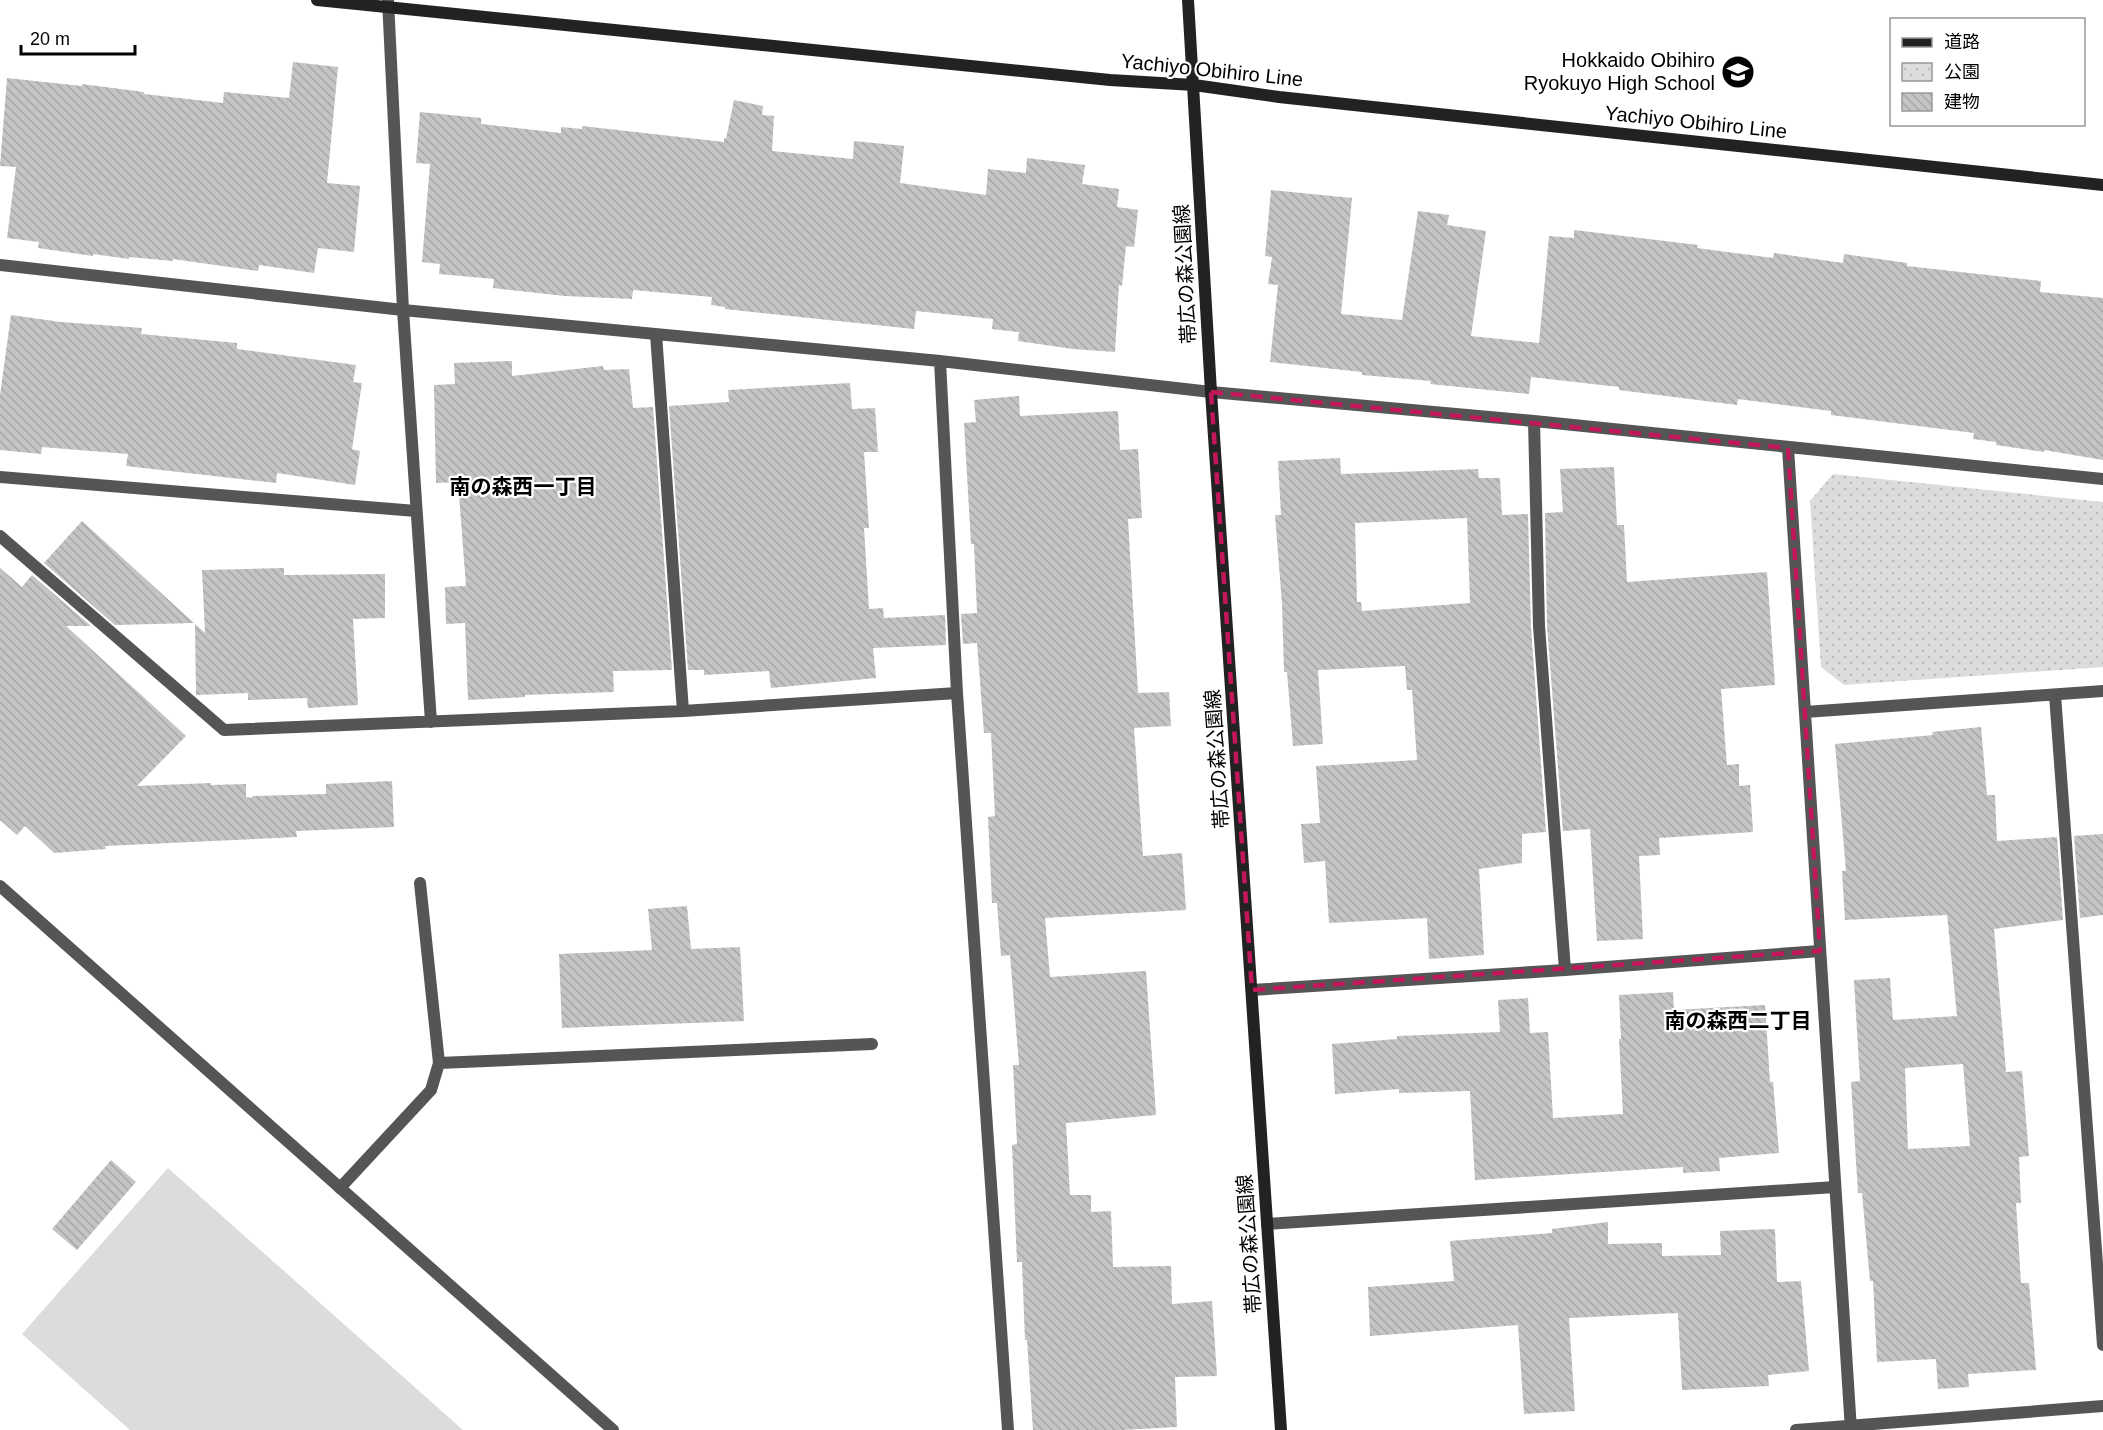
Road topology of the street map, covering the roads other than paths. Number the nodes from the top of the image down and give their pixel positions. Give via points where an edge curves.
1 (317, 0) edge
2 (1188, 0) edge
3 (388, 4) edge
4 (1194, 85) junction
5 (2103, 185) edge
6 (0, 265) edge
7 (403, 310) junction
8 (656, 334) junction
9 (940, 361) junction
10 (1211, 392) junction
11 (1534, 422) junction
12 (1788, 448) junction
13 (0, 477) edge
14 (2103, 479) edge
15 (416, 511) junction
16 (0, 536) edge
17 (2103, 691) edge
18 (957, 693) junction
19 (2055, 696) junction
20 (683, 711) junction
21 (1805, 712) junction
22 (431, 722) junction
23 (420, 883) dead end
24 (0, 886) edge
25 (1820, 951) junction
26 (1565, 970) junction
27 (1252, 990) junction
28 (872, 1044) dead end
29 (439, 1063) junction
30 (1835, 1187) junction
31 (340, 1188) junction
32 (1267, 1224) junction
33 (2103, 1345) edge
34 (2103, 1406) edge
35 (1851, 1428) edge
36 (613, 1430) edge
37 (1008, 1430) edge
38 (1281, 1430) edge
39 (1797, 1430) edge

1 - 3 main road, Yachiyo Obihiro Line
2 - 4 main road, 帯広の森公園線
3 - 4 main road, Yachiyo Obihiro Line via 1110,80
3 - 7 street
4 - 5 main road, Yachiyo Obihiro Line
4 - 10 main road, 帯広の森公園線
6 - 7 street
7 - 8 street
7 - 15 street
8 - 9 street
8 - 20 street
9 - 10 street
9 - 18 street
10 - 11 street
10 - 27 main road, 帯広の森公園線
11 - 12 street
11 - 26 street via 1539,626
12 - 14 street
12 - 21 street
13 - 15 street
15 - 22 street
16 - 22 street via 224,730
17 - 19 street
18 - 20 street
18 - 37 street
19 - 21 street
19 - 33 street
20 - 22 street
21 - 25 street
23 - 29 street
24 - 31 street
25 - 26 street
25 - 30 street
26 - 27 street
27 - 32 main road, 帯広の森公園線
28 - 29 street
29 - 31 street via 431,1090
30 - 32 street
30 - 35 street
31 - 36 street
32 - 38 main road, 帯広の森公園線
34 - 35 street
35 - 39 street

